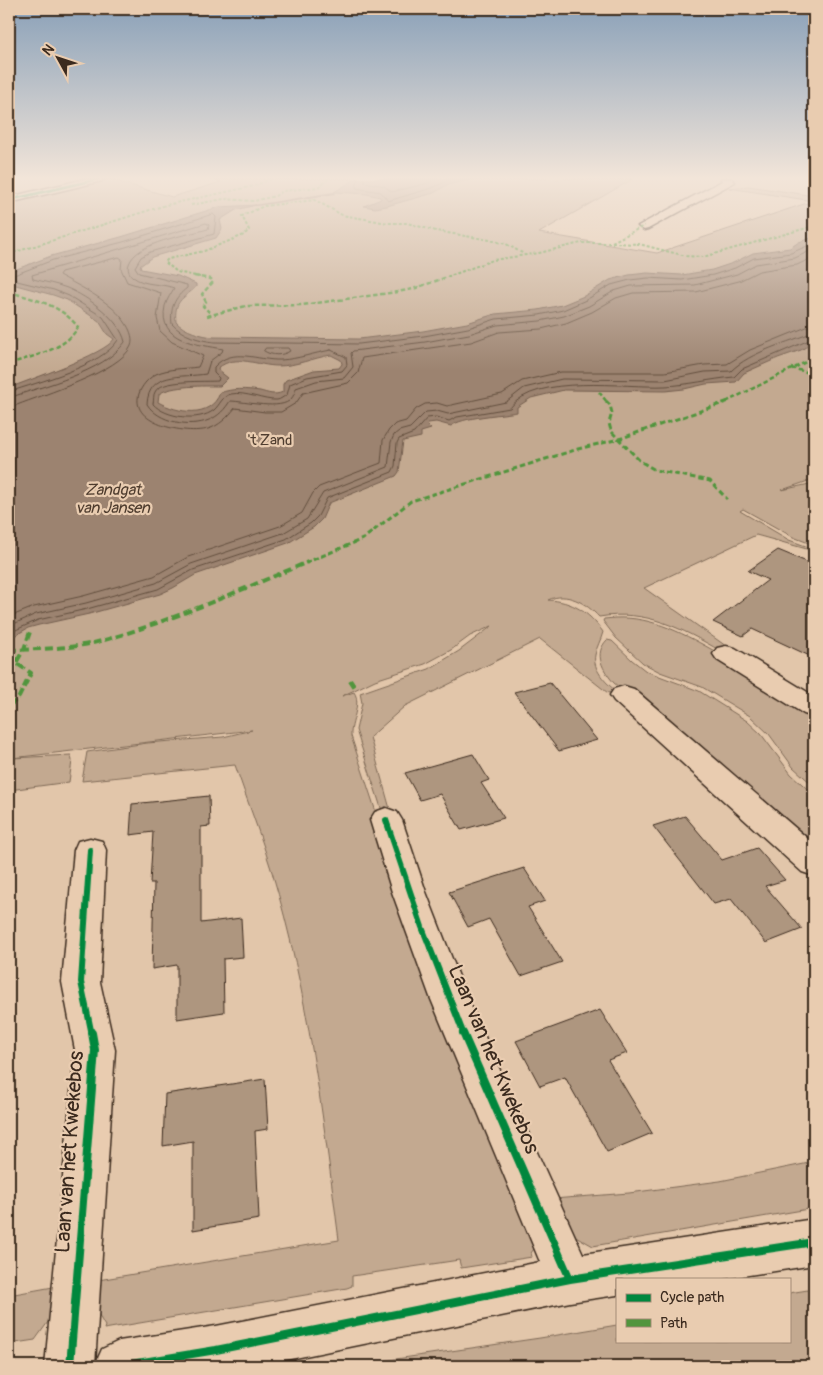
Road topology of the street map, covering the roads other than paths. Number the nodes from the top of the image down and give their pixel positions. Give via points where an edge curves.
1 (726, 654) dead end
2 (624, 695) dead end
3 (814, 708) edge
4 (386, 820) dead end
5 (90, 850) dead end
6 (814, 863) edge
7 (814, 1242) edge
8 (570, 1279) junction
9 (216, 1358) edge
10 (70, 1366) edge
11 (119, 1366) edge

1 - 3 street
2 - 6 street
4 - 8 street, Laan van het Kwekebos via 401,870 450,1000
5 - 10 street, Laan van het Kwekebos via 81,982 95,1050
7 - 8 street
8 - 9 street
9 - 11 street

